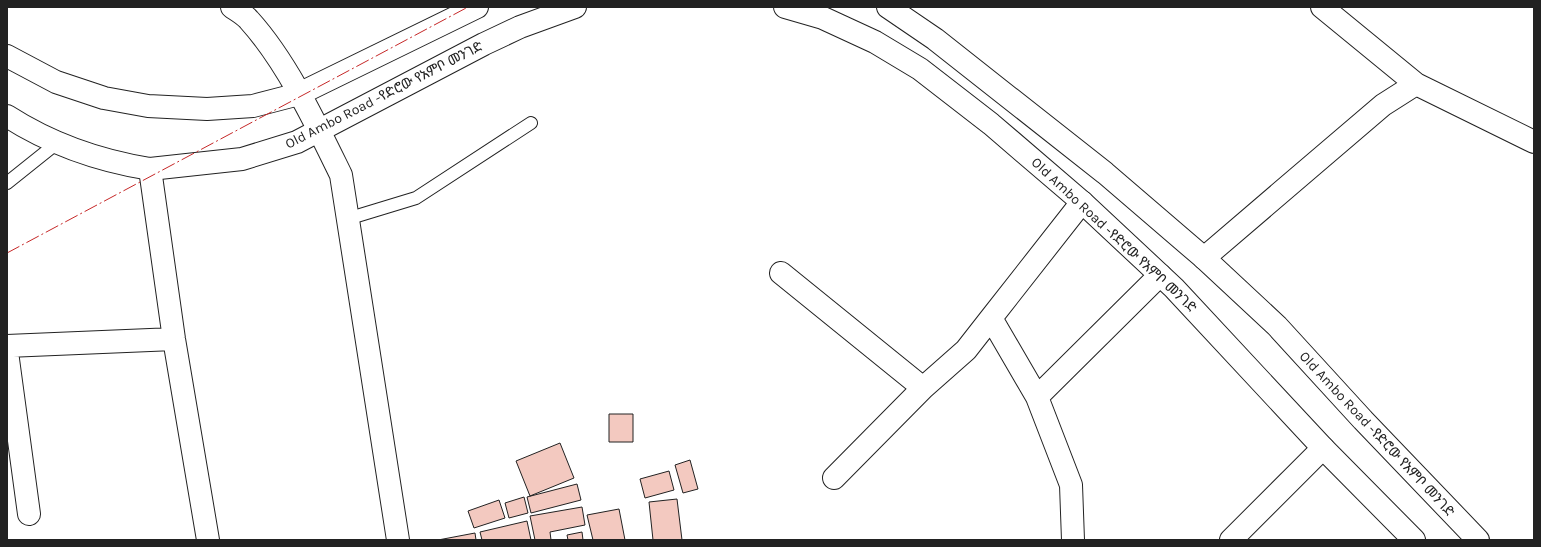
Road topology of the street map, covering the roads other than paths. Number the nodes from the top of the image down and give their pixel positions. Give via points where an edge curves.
1 (232, 7) edge
2 (477, 7) edge
3 (575, 7) edge
4 (785, 7) edge
5 (888, 7) edge
6 (1322, 7) edge
7 (7, 56) edge
8 (1416, 84) junction
9 (299, 94) junction
10 (7, 116) edge
11 (531, 123) dead end
12 (319, 130) junction
13 (1534, 142) edge
14 (57, 143) junction
15 (150, 169) junction
16 (7, 182) edge
17 (1082, 202) junction
18 (347, 219) junction
19 (1204, 258) junction
20 (781, 273) dead end
21 (1160, 275) junction
22 (991, 318) junction
23 (174, 339) junction
24 (7, 346) edge
25 (7, 352) edge
26 (923, 388) junction
27 (1037, 397) junction
28 (1323, 448) junction
29 (834, 478) dead end
30 (29, 514) dead end
31 (208, 540) edge
32 (398, 540) edge
33 (1073, 540) edge
34 (1231, 540) edge
35 (1414, 540) edge
36 (1478, 540) edge

1 - 9 street via 248,19
2 - 9 street
3 - 12 street, Old Ambo Road -የድሮው የአምቦ መንገድ via 520,27 484,44
4 - 17 street, Old Ambo Road -የድሮው የአምቦ መንገድ via 823,18 875,42 920,69 992,124
5 - 19 street, Old Ambo Road -የድሮው የአምቦ መንገድ via 935,38 1105,173
6 - 8 street
7 - 9 street via 74,89 104,98 148,106 207,109 253,106
8 - 13 street
8 - 19 street via 1383,105
9 - 12 street
10 - 14 street, Old Ambo Road -የድሮው የአምቦ መንገድ
11 - 18 lane via 416,198
12 - 15 street, Old Ambo Road -የድሮው የአምቦ መንገድ via 297,142 242,159
12 - 18 street via 340,175
14 - 15 street, Old Ambo Road -የድሮው የአምቦ መንገድ
14 - 16 lane
15 - 23 street
17 - 21 street, Old Ambo Road -የድሮው የአምቦ መንገድ
17 - 22 street
18 - 32 street
19 - 36 street, Old Ambo Road -የድሮው የአምቦ መንገድ via 1277,326
20 - 26 street
21 - 27 street
21 - 28 street, Old Ambo Road -የድሮው የአምቦ መንገድ
22 - 26 street via 966,350
22 - 27 street
23 - 24 street
23 - 31 street
25 - 30 street
26 - 29 street
27 - 33 street via 1070,485
28 - 34 street
28 - 35 street, Old Ambo Road -የድሮው የአምቦ መንገድ

